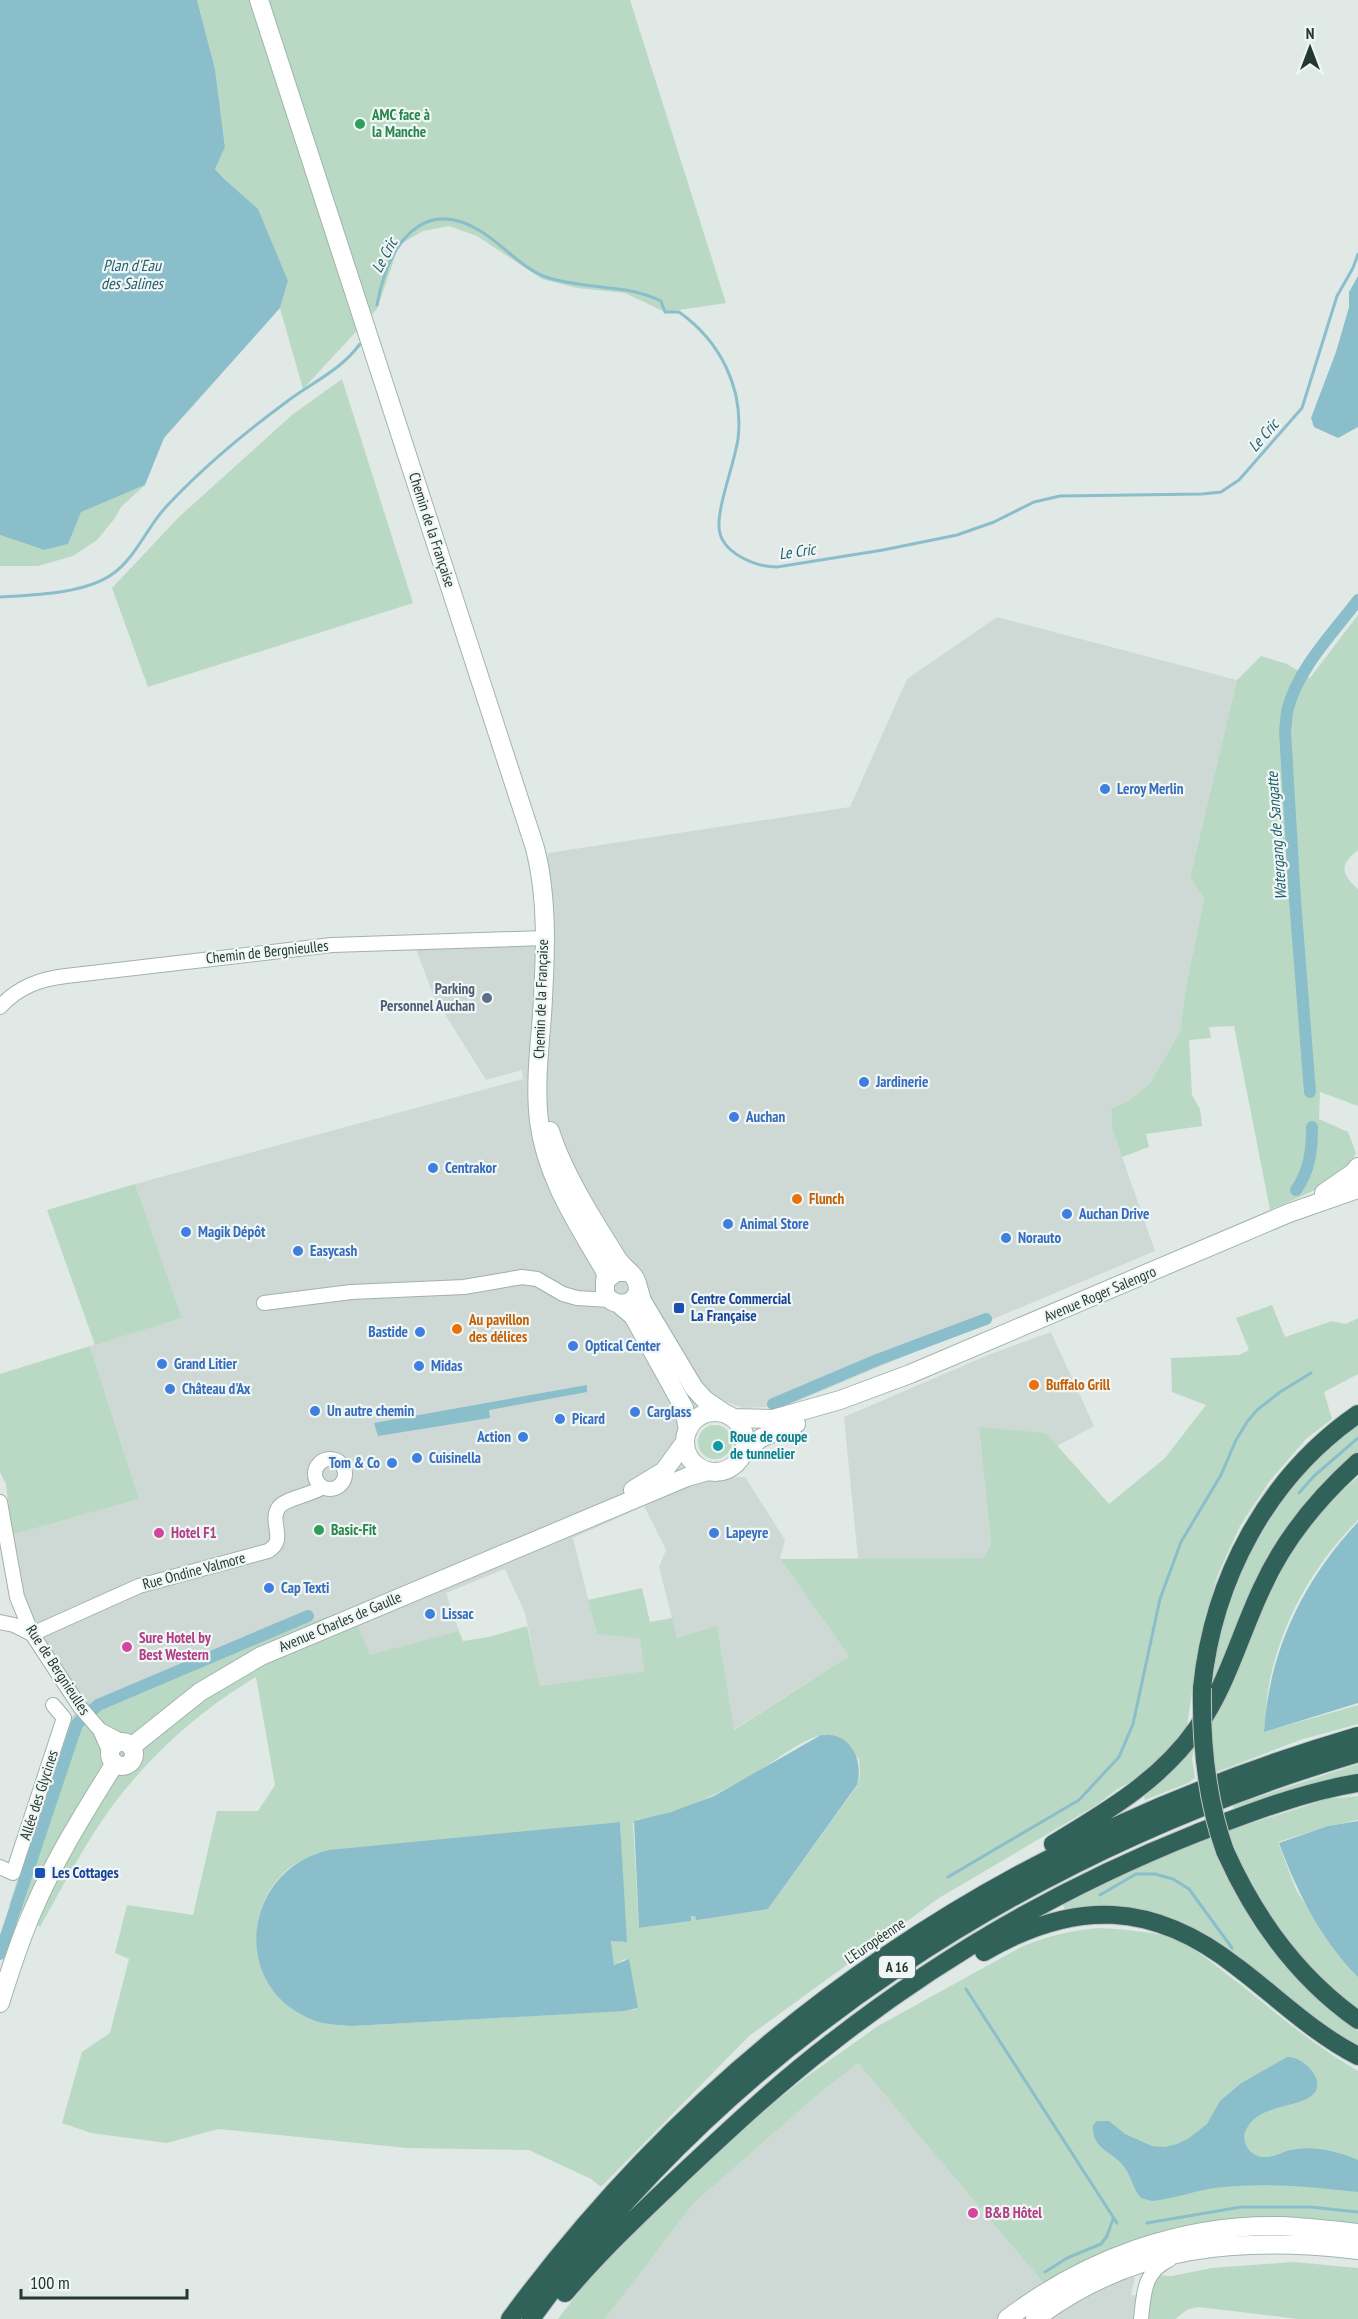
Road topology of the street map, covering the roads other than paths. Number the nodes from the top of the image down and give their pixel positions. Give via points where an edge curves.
1 (259, 0) edge
2 (544, 938) junction
3 (0, 1007) edge
4 (538, 1071) junction
5 (1358, 1167) edge
6 (1358, 1189) edge
7 (1289, 1213) junction
8 (633, 1280) junction
9 (610, 1292) junction
10 (264, 1303) dead end
11 (910, 1374) junction
12 (1358, 1414) edge
13 (728, 1416) junction
14 (686, 1436) junction
15 (743, 1452) junction
16 (1358, 1462) edge
17 (708, 1471) junction
18 (323, 1486) dead end
19 (0, 1502) edge
20 (567, 1528) junction
21 (21, 1611) junction
22 (0, 1620) edge
23 (32, 1634) junction
24 (53, 1705) dead end
25 (1358, 1736) edge
26 (120, 1752) junction
27 (1358, 1753) edge
28 (1358, 1783) edge
29 (0, 1867) edge
30 (909, 1939) junction
31 (0, 2003) edge
32 (1358, 2020) edge
33 (1358, 2056) edge
34 (758, 2103) junction
35 (1358, 2233) edge
36 (1213, 2248) junction
37 (1358, 2250) edge
38 (510, 2319) edge
39 (531, 2319) edge
40 (544, 2319) edge
41 (1007, 2319) edge
42 (1035, 2319) edge
43 (1141, 2319) edge

1 - 2 main road, Chemin de la Française via 523,806 540,866
2 - 3 street, Chemin de Bergnieulles via 332,945 78,974 27,986
2 - 4 main road, Chemin de la Française
4 - 8 main road, Chemin de la Française via 556,1146 618,1261
4 - 9 main road, Chemin de la Française via 539,1121 550,1168 604,1271
5 - 7 main road, Avenue Roger Salengro
6 - 7 main road, Avenue Roger Salengro
7 - 11 main road, Avenue Roger Salengro
8 - 9 main road via 616,1272
8 - 9 main road via 633,1300
8 - 13 main road, Chemin de la Française via 691,1382 705,1400
9 - 10 street via 569,1296 537,1279 522,1277 464,1287 351,1292
9 - 14 main road, Chemin de la Française via 633,1316 684,1408
11 - 13 main road, Avenue Roger Salengro via 780,1418
11 - 15 main road, Avenue Roger Salengro via 772,1433
12 - 32 highway, bridge via 1298,1467 1246,1539 1218,1608 1203,1688 1207,1782 1225,1851 1252,1906 1290,1959
13 - 14 main road via 713,1412 703,1415 694,1421
13 - 15 main road via 744,1434
14 - 17 main road via 690,1459
14 - 20 main road, Avenue Charles de Gaulle via 673,1461 660,1474
15 - 17 main road via 730,1468
16 - 30 highway via 1311,1510 1283,1549 1261,1589 1207,1713 1175,1756 1113,1807 963,1895
17 - 20 main road, Avenue Charles de Gaulle
18 - 23 street, Rue Ondine Valmore via 279,1507 278,1536 268,1551 139,1586
19 - 21 street, Rue de Bergnieulles
20 - 26 main road, Avenue Charles de Gaulle via 261,1656 200,1692
21 - 22 street
21 - 23 street, Rue de Bergnieulles
22 - 23 street
23 - 26 street, Rue de Bergnieulles via 80,1707
24 - 29 street, Allée des Glycines via 64,1718 13,1873
25 - 30 highway, L'Européenne / A 16 via 1179,1798 1099,1834 1004,1882
26 - 31 main road, Avenue Charles de Gaulle via 41,1892
27 - 39 highway, A 16 via 1236,1794 1108,1848 975,1918 885,1975 799,2039 701,2125 612,2219
28 - 34 highway via 1295,1798 1212,1827 1065,1893 906,1988 830,2043
30 - 38 highway, L'Européenne / A 16 via 803,2014 697,2106 598,2208
33 - 34 highway via 1320,2033 1236,1966 1191,1936 1149,1921 1090,1915 1045,1923 1003,1941 864,2028
34 - 40 highway via 619,2235
35 - 41 main road via 1261,2226 1180,2236 1085,2269
36 - 37 main road via 1274,2243
36 - 42 main road via 1164,2256 1109,2274 1071,2293
36 - 43 street via 1167,2261 1152,2272 1145,2283

